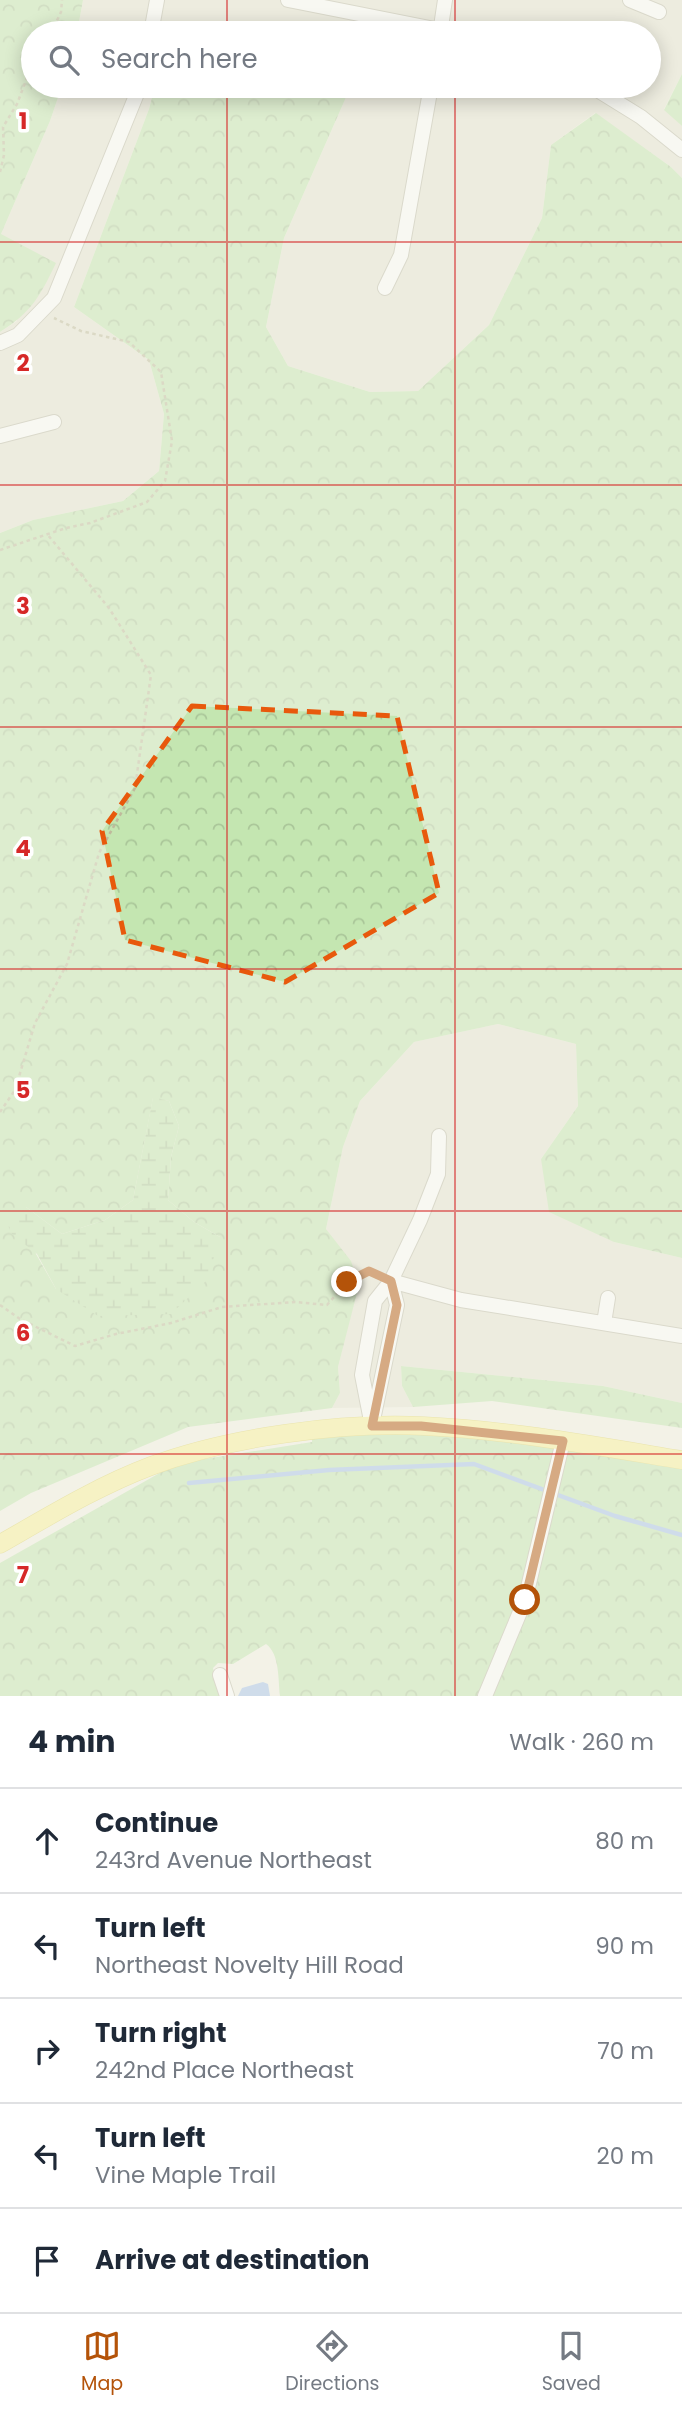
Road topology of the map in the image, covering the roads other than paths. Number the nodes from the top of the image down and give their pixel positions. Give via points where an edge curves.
1 (157, 0) edge
2 (293, 0) edge
3 (445, 0) edge
4 (630, 0) edge
5 (659, 12) dead end
6 (154, 21) edge
7 (393, 21) edge
8 (446, 21) edge
9 (135, 98) edge
10 (429, 98) edge
11 (610, 98) edge
12 (682, 150) edge
13 (385, 288) dead end
14 (0, 344) edge
15 (54, 422) dead end
16 (0, 436) edge
17 (439, 1136) dead end
18 (391, 1281) junction
19 (608, 1298) dead end
20 (604, 1323) junction
21 (682, 1336) edge
22 (372, 1426) junction
23 (563, 1441) junction
24 (682, 1460) edge
25 (0, 1544) edge
26 (220, 1675) dead end
27 (227, 1696) edge
28 (485, 1696) edge

1 - 6 street
2 - 7 street
3 - 8 street
4 - 5 street
9 - 14 street via 54,298 18,335
10 - 13 street via 401,255
11 - 12 street
15 - 16 street
17 - 18 street via 438,1174
18 - 20 street via 461,1300
18 - 22 street via 397,1305
18 - 22 street via 374,1301 362,1375
19 - 20 street
20 - 21 street
22 - 23 main road via 434,1426
22 - 25 main road via 274,1435 175,1458 74,1502
23 - 24 main road
23 - 28 street via 525,1600
26 - 27 street

